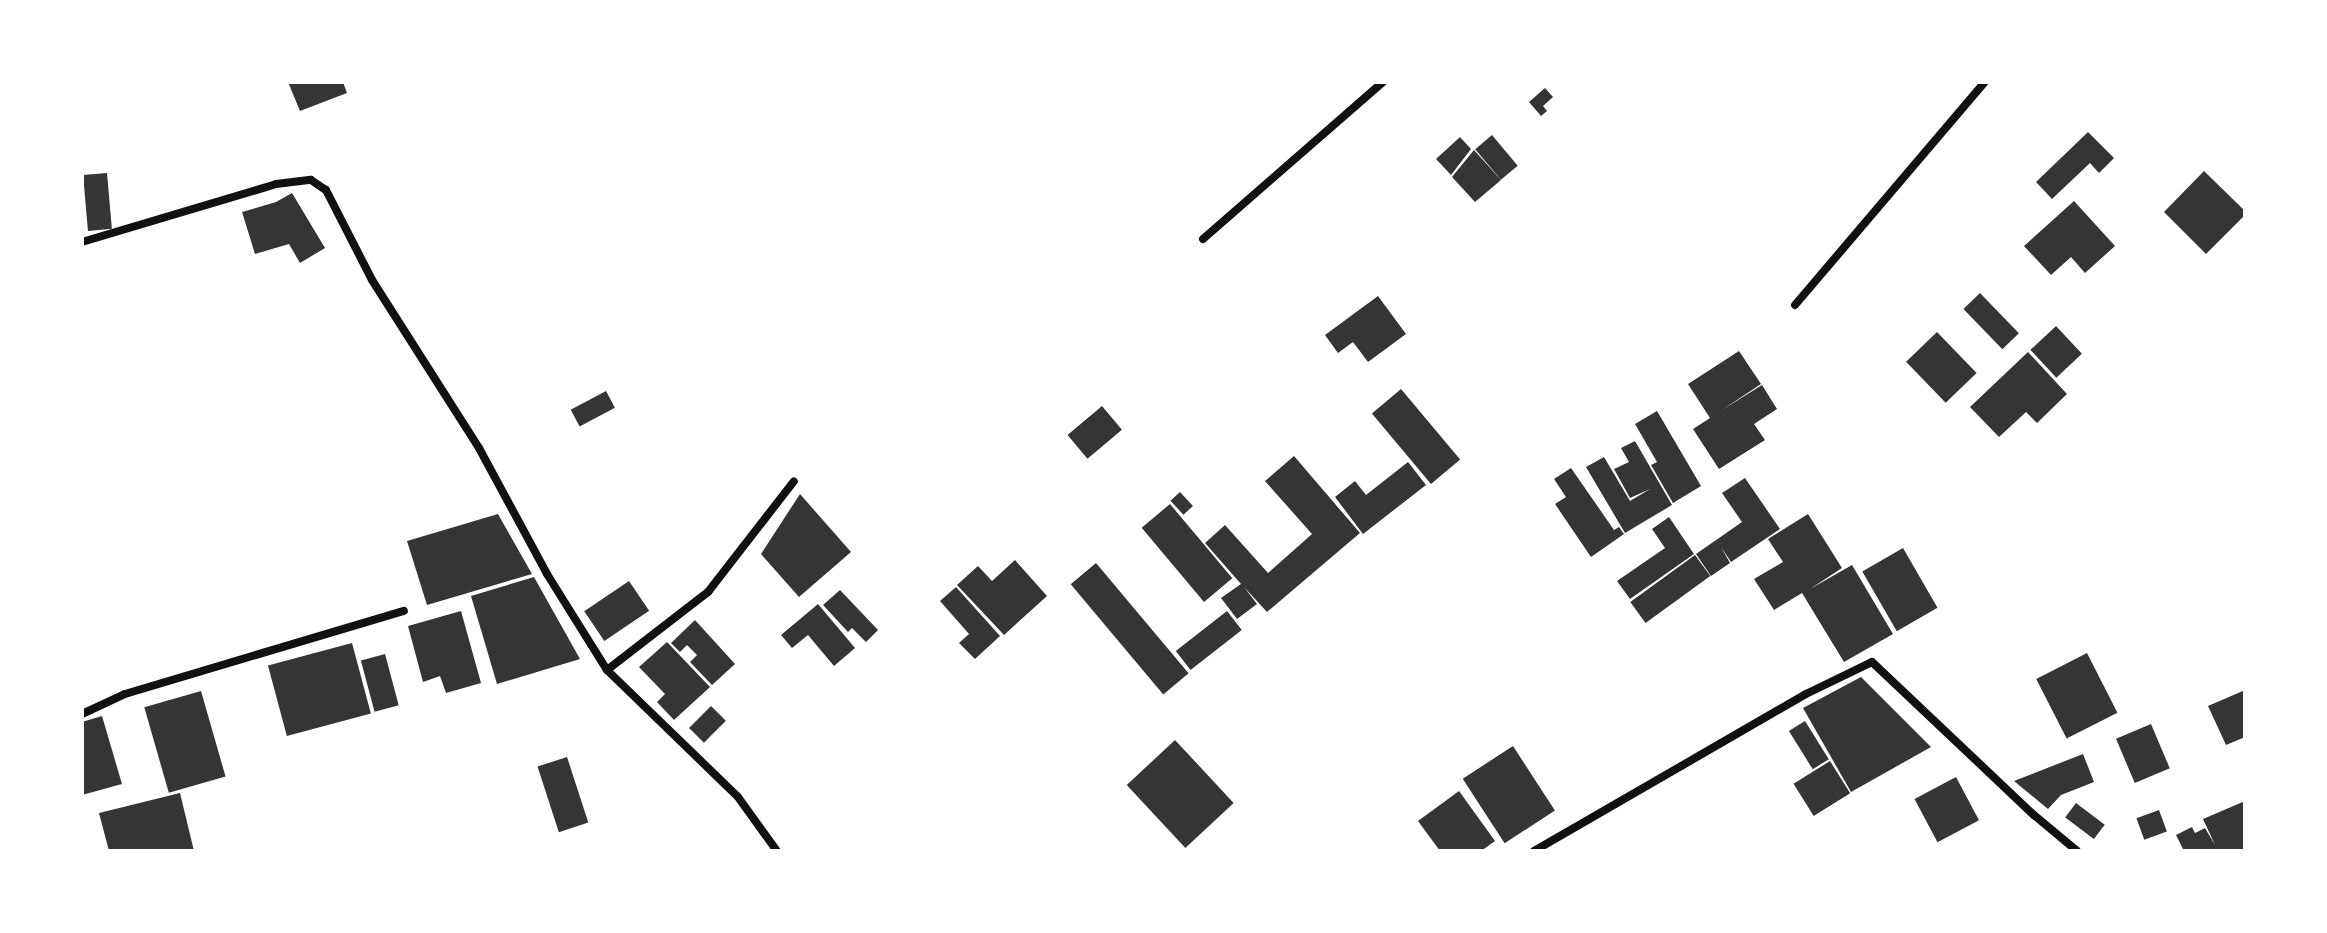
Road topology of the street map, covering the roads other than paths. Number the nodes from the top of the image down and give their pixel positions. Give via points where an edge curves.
1 (1383, 82) edge
2 (1985, 82) edge
3 (1203, 239) dead end
4 (82, 242) edge
5 (1795, 305) dead end
6 (794, 481) dead end
7 (404, 611) dead end
8 (607, 670) junction
9 (82, 714) edge
10 (777, 851) edge
11 (1534, 851) edge
12 (2077, 851) edge

1 - 3 street
2 - 5 street
4 - 8 street via 276,184 311,180 326,190 372,280 479,448 547,574
6 - 8 street via 708,592
7 - 9 street via 125,694
8 - 10 street via 738,797
11 - 12 street via 1806,694 1872,662

